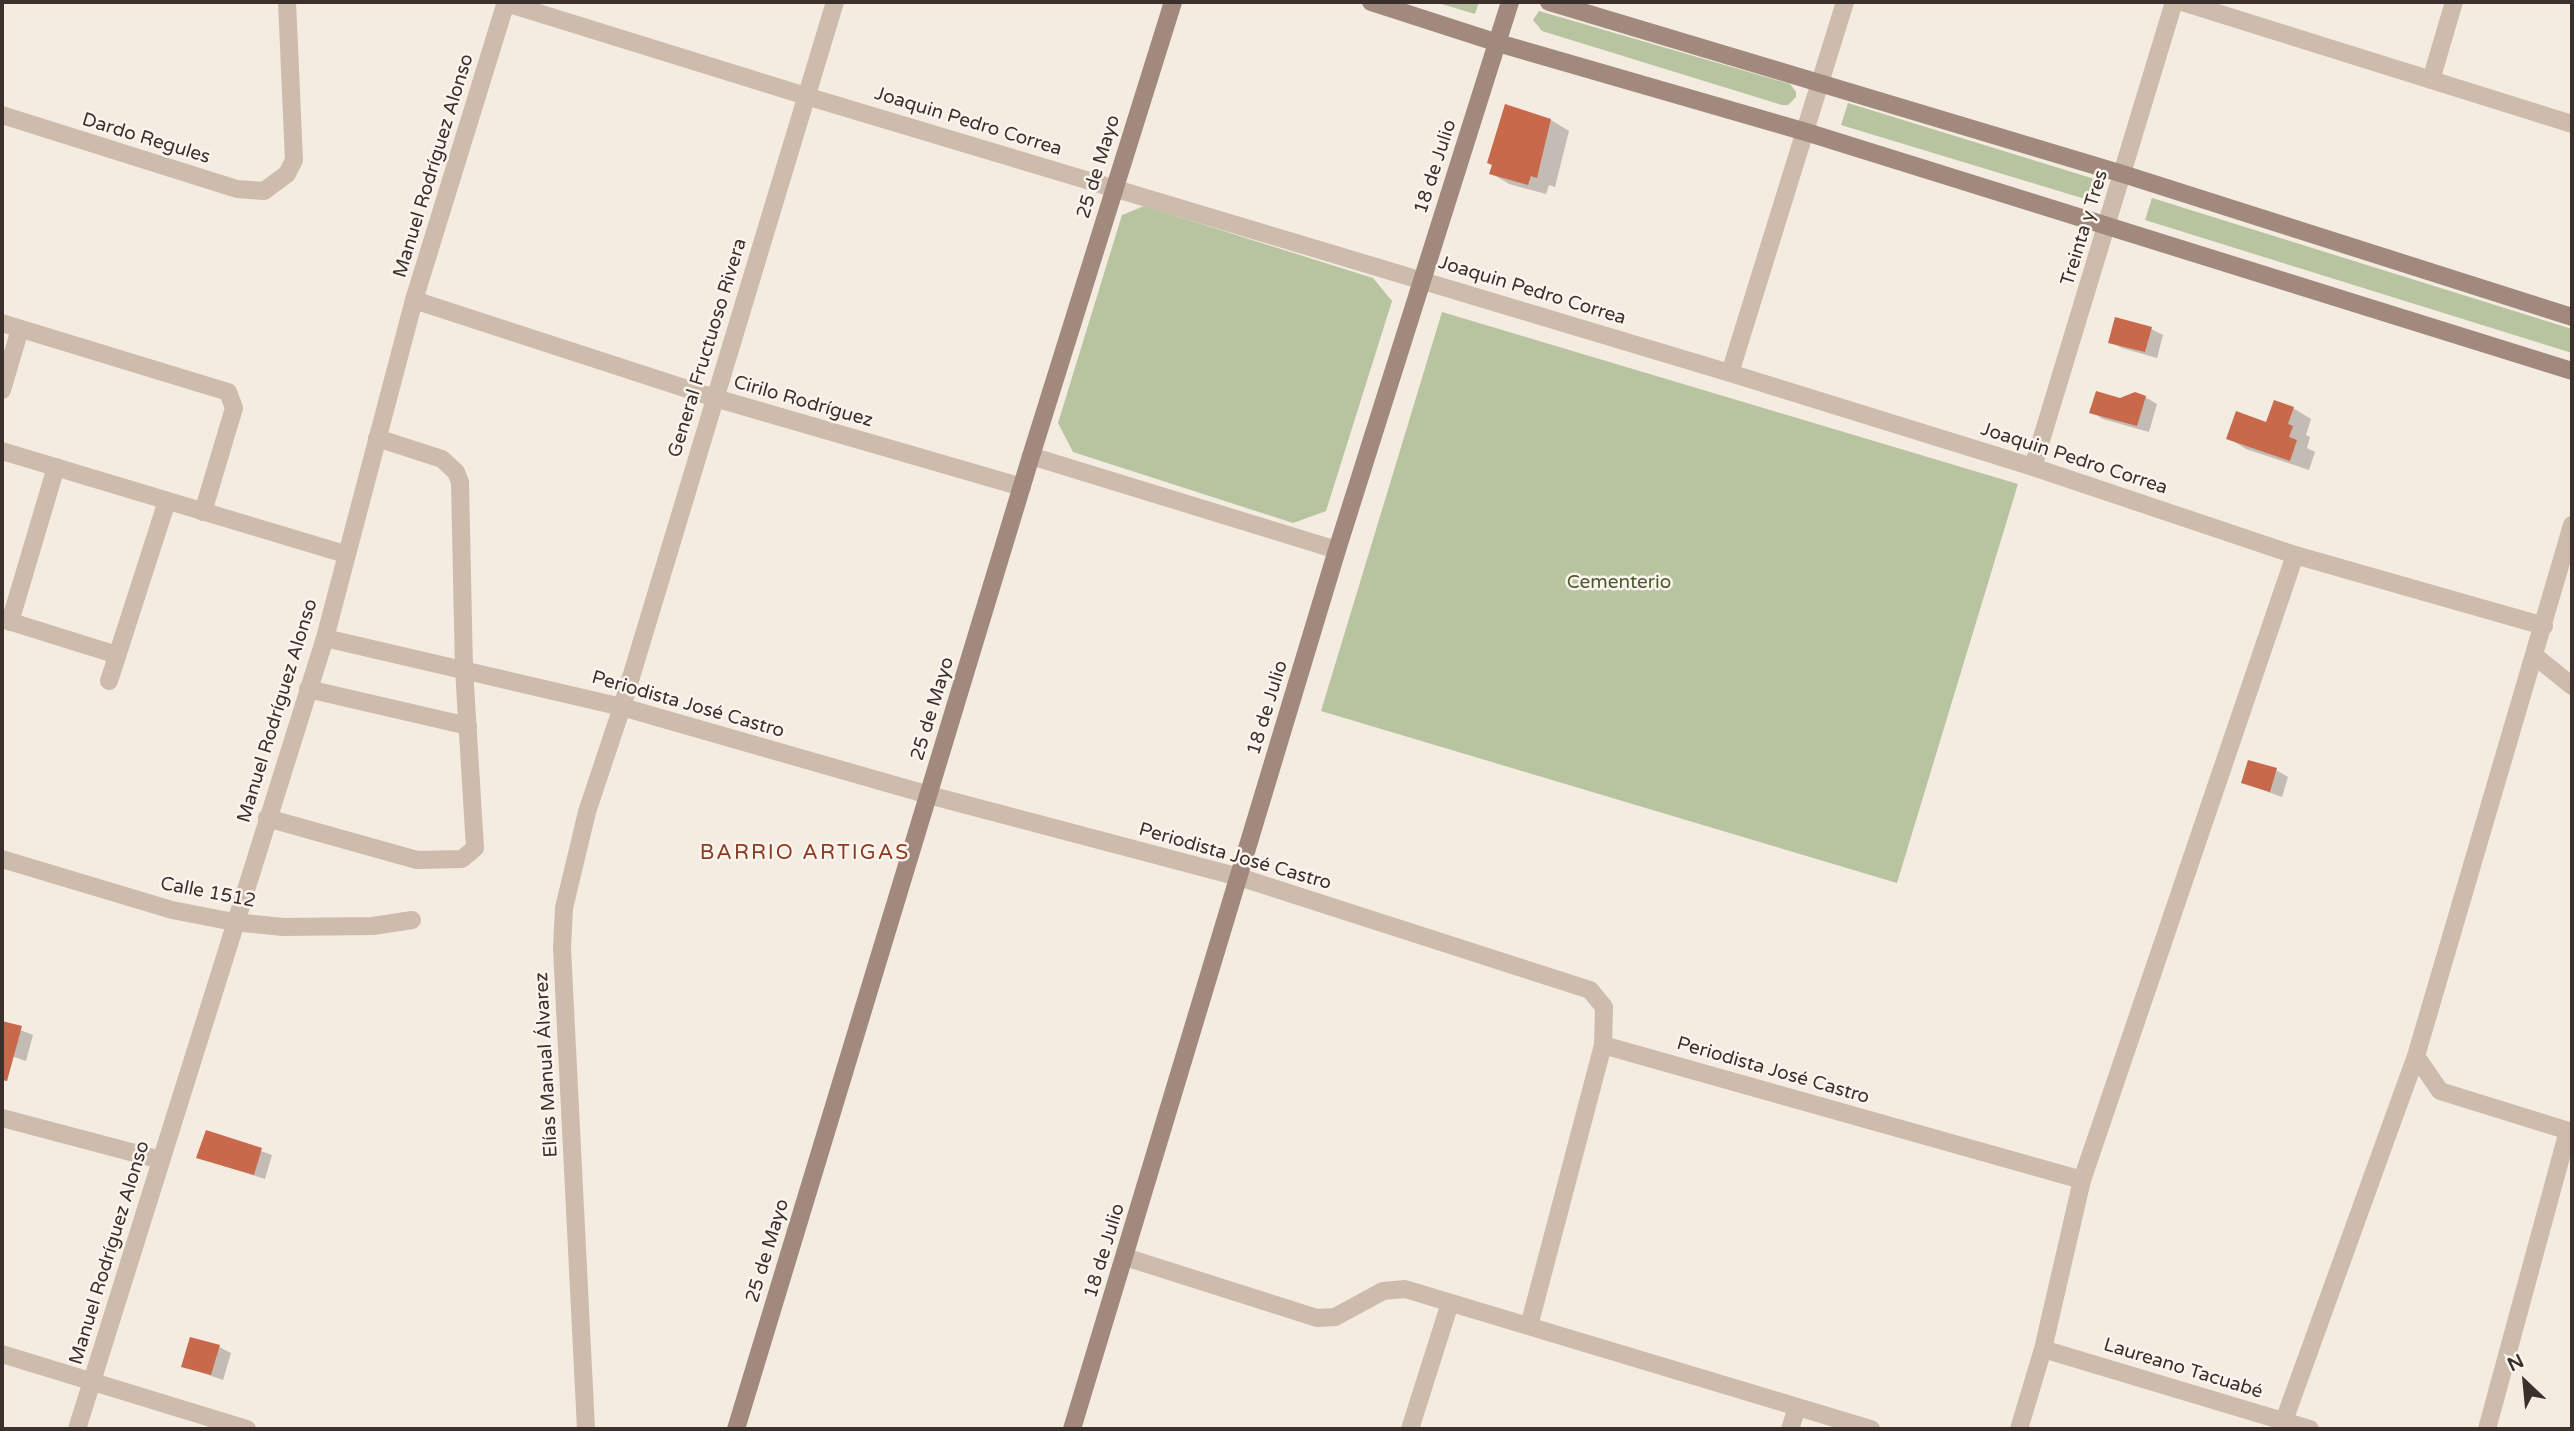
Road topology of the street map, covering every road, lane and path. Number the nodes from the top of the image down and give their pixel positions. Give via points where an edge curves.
1 (287, 2) edge
2 (506, 2) edge
3 (835, 2) edge
4 (1173, 2) edge
5 (1371, 2) edge
6 (1510, 2) edge
7 (1549, 2) edge
8 (1845, 2) edge
9 (2174, 2) edge
10 (2182, 2) edge
11 (2454, 2) edge
12 (1498, 43) junction
13 (2431, 80) junction
14 (1820, 84) junction
15 (806, 96) junction
16 (2, 116) edge
17 (2572, 124) edge
18 (1806, 132) junction
19 (2123, 174) junction
20 (1114, 188) junction
21 (2108, 225) junction
22 (1422, 280) junction
23 (414, 300) junction
24 (2572, 317) edge
25 (2, 323) edge
26 (20, 329) junction
27 (2572, 371) edge
28 (1730, 373) junction
29 (2, 390) edge
30 (715, 398) junction
31 (377, 438) junction
32 (2, 451) edge
33 (1031, 456) junction
34 (55, 467) junction
35 (2033, 467) junction
36 (1022, 487) junction
37 (167, 501) junction
38 (203, 512) junction
39 (2572, 525) edge
40 (1337, 550) junction
41 (345, 554) junction
42 (2295, 555) junction
43 (6, 621) edge
44 (2544, 626) junction
45 (325, 638) junction
46 (117, 655) junction
47 (2535, 656) junction
48 (464, 669) junction
49 (109, 681) dead end
50 (2572, 686) edge
51 (309, 690) junction
52 (622, 707) junction
53 (468, 726) junction
54 (929, 795) junction
55 (267, 818) junction
56 (2, 859) edge
57 (1239, 877) junction
58 (412, 920) dead end
59 (234, 922) junction
60 (1603, 1045) junction
61 (2416, 1056) junction
62 (2, 1118) edge
63 (2570, 1132) edge
64 (161, 1160) junction
65 (2082, 1180) junction
66 (1125, 1257) junction
67 (1450, 1303) junction
68 (1529, 1326) junction
69 (2043, 1349) junction
70 (2, 1354) edge
71 (92, 1382) junction
72 (1797, 1408) junction
73 (2282, 1425) edge
74 (77, 1429) edge
75 (247, 1429) edge
76 (586, 1429) edge
77 (736, 1429) edge
78 (1072, 1429) edge
79 (1410, 1429) edge
80 (1790, 1429) edge
81 (1871, 1429) edge
82 (2019, 1429) edge
83 (2309, 1429) edge
84 (2487, 1429) edge

1 - 16 street, Dardo Regules via 293,160 287,174 264,191 237,190
2 - 15 street, Joaquin Pedro Correa
2 - 23 street, Manuel Rodríguez Alonso
3 - 15 street, General Fructuoso Rivera
4 - 20 street, 25 de Mayo
5 - 12 street
6 - 12 street, 18 de Julio
7 - 14 street
8 - 14 street
9 - 19 street, Treinta y Tres
10 - 13 street
11 - 13 street
12 - 18 street
12 - 22 street, 18 de Julio
13 - 17 street
14 - 18 street
14 - 19 street
15 - 20 street, Joaquin Pedro Correa
15 - 30 street, General Fructuoso Rivera
18 - 21 street
18 - 28 street
19 - 21 street, Treinta y Tres
19 - 24 street
20 - 22 street, Joaquin Pedro Correa
20 - 33 street, 25 de Mayo
21 - 27 street
21 - 35 street, Treinta y Tres
22 - 28 street, Joaquin Pedro Correa
22 - 40 street, 18 de Julio
23 - 30 street, Cirilo Rodríguez
23 - 31 street, Manuel Rodríguez Alonso
25 - 26 street
26 - 29 street
26 - 38 street via 228,393 234,408
28 - 35 street, Joaquin Pedro Correa
30 - 36 street, Cirilo Rodríguez
30 - 52 street, General Fructuoso Rivera
31 - 41 street, Manuel Rodríguez Alonso
31 - 48 street via 442,459 460,482
32 - 34 street
33 - 36 street, 25 de Mayo
33 - 40 street
34 - 37 street
34 - 43 street
35 - 42 street, Joaquin Pedro Correa
36 - 54 street, 25 de Mayo
37 - 38 street
37 - 46 street
38 - 41 street
39 - 44 street
40 - 57 street, 18 de Julio
41 - 45 street, Manuel Rodríguez Alonso
42 - 44 street, Joaquin Pedro Correa
42 - 65 street
43 - 46 street
44 - 47 street
45 - 48 street, Periodista José Castro
45 - 51 street, Manuel Rodríguez Alonso
46 - 49 street
47 - 50 street
47 - 61 street
48 - 52 street, Periodista José Castro
48 - 53 street
51 - 53 street
51 - 55 street, Manuel Rodríguez Alonso
52 - 54 street, Periodista José Castro
52 - 76 street, Elías Manual Álvarez via 573,862 562,948
53 - 55 street via 475,848 461,859 417,860
54 - 57 street, Periodista José Castro
54 - 77 street, 25 de Mayo
55 - 59 street, Manuel Rodríguez Alonso
56 - 59 street, Calle 1512 via 172,910
57 - 60 street, Periodista José Castro via 1590,990 1604,1007
57 - 66 street, 18 de Julio
58 - 59 street, Calle 1512 via 373,926 283,927
59 - 64 street, Manuel Rodríguez Alonso
60 - 65 street, Periodista José Castro
60 - 68 street
61 - 63 street via 2440,1090
61 - 73 street
62 - 64 street
63 - 84 street
64 - 71 street, Manuel Rodríguez Alonso
65 - 69 street
66 - 67 street via 1317,1318 1335,1317 1383,1291 1405,1289
66 - 78 street, 18 de Julio
67 - 68 street
67 - 79 street
68 - 72 street
69 - 73 street, Laureano Tacuabé
69 - 82 street
70 - 71 street
71 - 74 street, Manuel Rodríguez Alonso
71 - 75 street
72 - 80 street
72 - 81 street
73 - 83 street, Laureano Tacuabé

